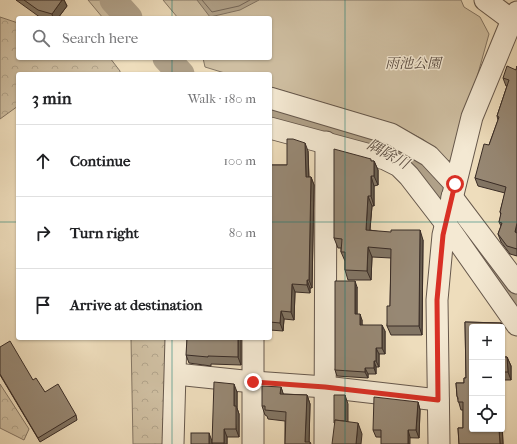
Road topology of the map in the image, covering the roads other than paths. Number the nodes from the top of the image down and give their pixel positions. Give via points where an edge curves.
1 (485, 0) edge
2 (515, 19) edge
3 (272, 99) edge
4 (272, 128) edge
5 (326, 142) junction
6 (450, 205) junction
7 (517, 283) edge
8 (517, 326) edge
9 (176, 340) edge
10 (253, 340) edge
11 (176, 374) junction
12 (253, 382) junction
13 (325, 387) junction
14 (438, 400) junction
15 (173, 444) edge
16 (253, 444) edge
17 (325, 444) edge
18 (439, 444) edge

1 - 2 street
2 - 6 street via 472,117
3 - 6 street via 391,134 429,156
4 - 5 street
5 - 6 street via 385,159 399,166
5 - 13 street
6 - 7 street
6 - 8 street
6 - 14 street via 443,235 437,300
9 - 11 street
10 - 12 street
11 - 12 street
11 - 15 street
12 - 13 street
12 - 16 street
13 - 14 street
13 - 17 street
14 - 18 street

